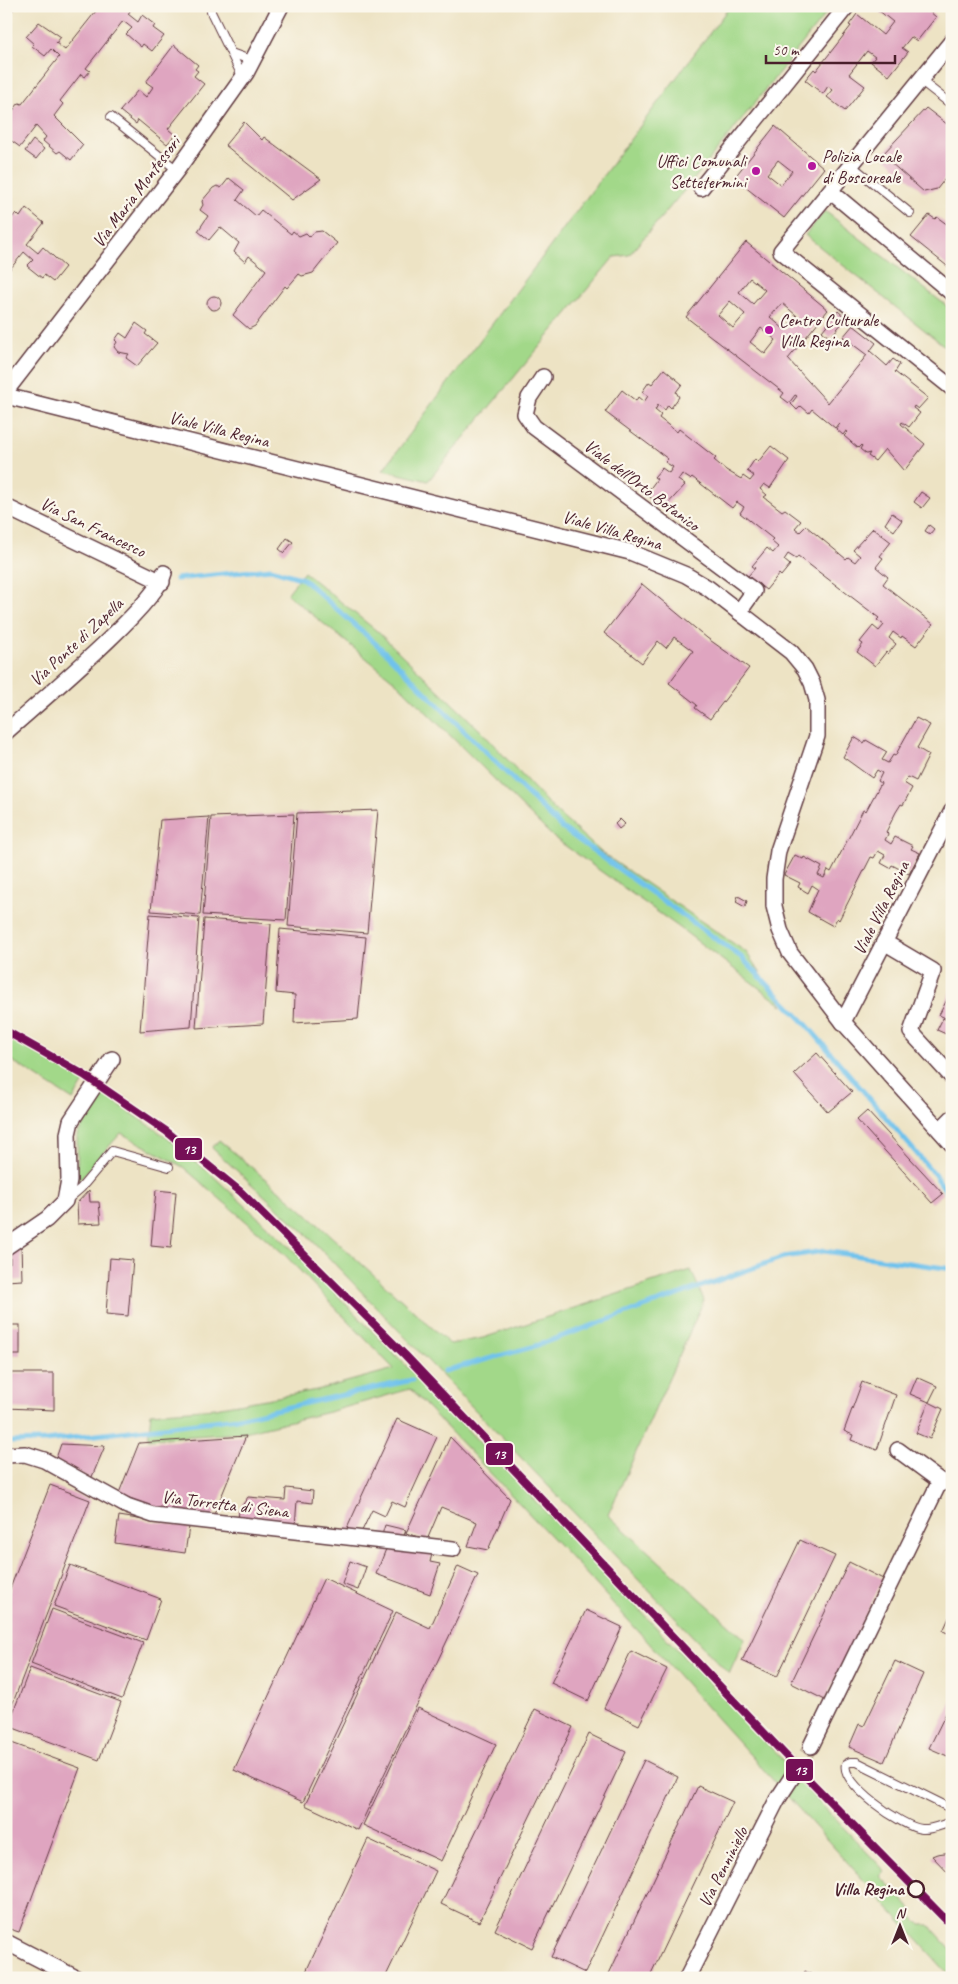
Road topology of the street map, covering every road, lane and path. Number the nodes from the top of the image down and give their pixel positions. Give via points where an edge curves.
1 (211, 6) edge
2 (281, 6) edge
3 (847, 6) edge
4 (949, 49) edge
5 (231, 53) junction
6 (253, 61) junction
7 (243, 78) junction
8 (920, 80) junction
9 (952, 105) edge
10 (111, 118) dead end
11 (851, 165) junction
12 (178, 170) junction
13 (701, 188) dead end
14 (830, 191) junction
15 (910, 213) dead end
16 (952, 293) edge
17 (543, 377) dead end
18 (952, 388) edge
19 (6, 391) edge
20 (6, 396) edge
21 (6, 507) edge
22 (163, 578) joint
23 (740, 612) junction
24 (6, 732) edge
25 (952, 811) edge
26 (884, 942) junction
27 (843, 1022) junction
28 (112, 1059) dead end
29 (952, 1076) edge
30 (952, 1118) edge
31 (940, 1130) junction
32 (952, 1144) edge
33 (169, 1166) dead end
34 (65, 1201) junction
35 (6, 1247) edge
36 (898, 1450) dead end
37 (6, 1455) edge
38 (946, 1483) edge
39 (453, 1549) dead end
40 (811, 1746) tunnel mouth
41 (794, 1774) tunnel mouth
42 (952, 1808) edge
43 (952, 1822) edge
44 (6, 1942) edge
45 (76, 1978) edge
46 (687, 1978) edge

1 - 5 lane
2 - 6 street, Via Maria Montessori
3 - 13 street
4 - 8 street
5 - 6 lane
5 - 7 lane
6 - 7 street, Via Maria Montessori
7 - 12 street, Via Maria Montessori
8 - 9 lane
8 - 11 street
10 - 12 lane
11 - 14 street
11 - 15 lane
12 - 19 street, Via Maria Montessori
14 - 16 street
14 - 18 street via 781,251
17 - 23 street, Viale dell'Orto Botanico via 529,398 526,414 534,427 754,591
20 - 23 street, Viale Villa Regina via 630,552 686,575
21 - 22 street, Via San Francesco
22 - 24 street, Via Ponte di Zapella via 132,616
23 - 27 street, Viale Villa Regina via 791,652 812,683 818,718 817,736 778,852 774,906 790,953
25 - 26 street, Viale Villa Regina
26 - 27 street, Viale Villa Regina
26 - 29 street via 933,971 911,1032
27 - 31 street, Viale Villa Regina
28 - 34 street via 71,1121
30 - 31 street
31 - 32 street, Viale Villa Regina
33 - 34 lane via 112,1151 82,1188
34 - 35 street via 47,1219
36 - 38 street
37 - 39 street, Via Torretta di Siena via 25,1454 44,1460 127,1506 153,1515
38 - 40 street
41 - 46 street, Via Penniniello via 777,1800
42 - 43 lane via 857,1762 850,1762 845,1768 848,1776 888,1815 920,1829
44 - 45 street

